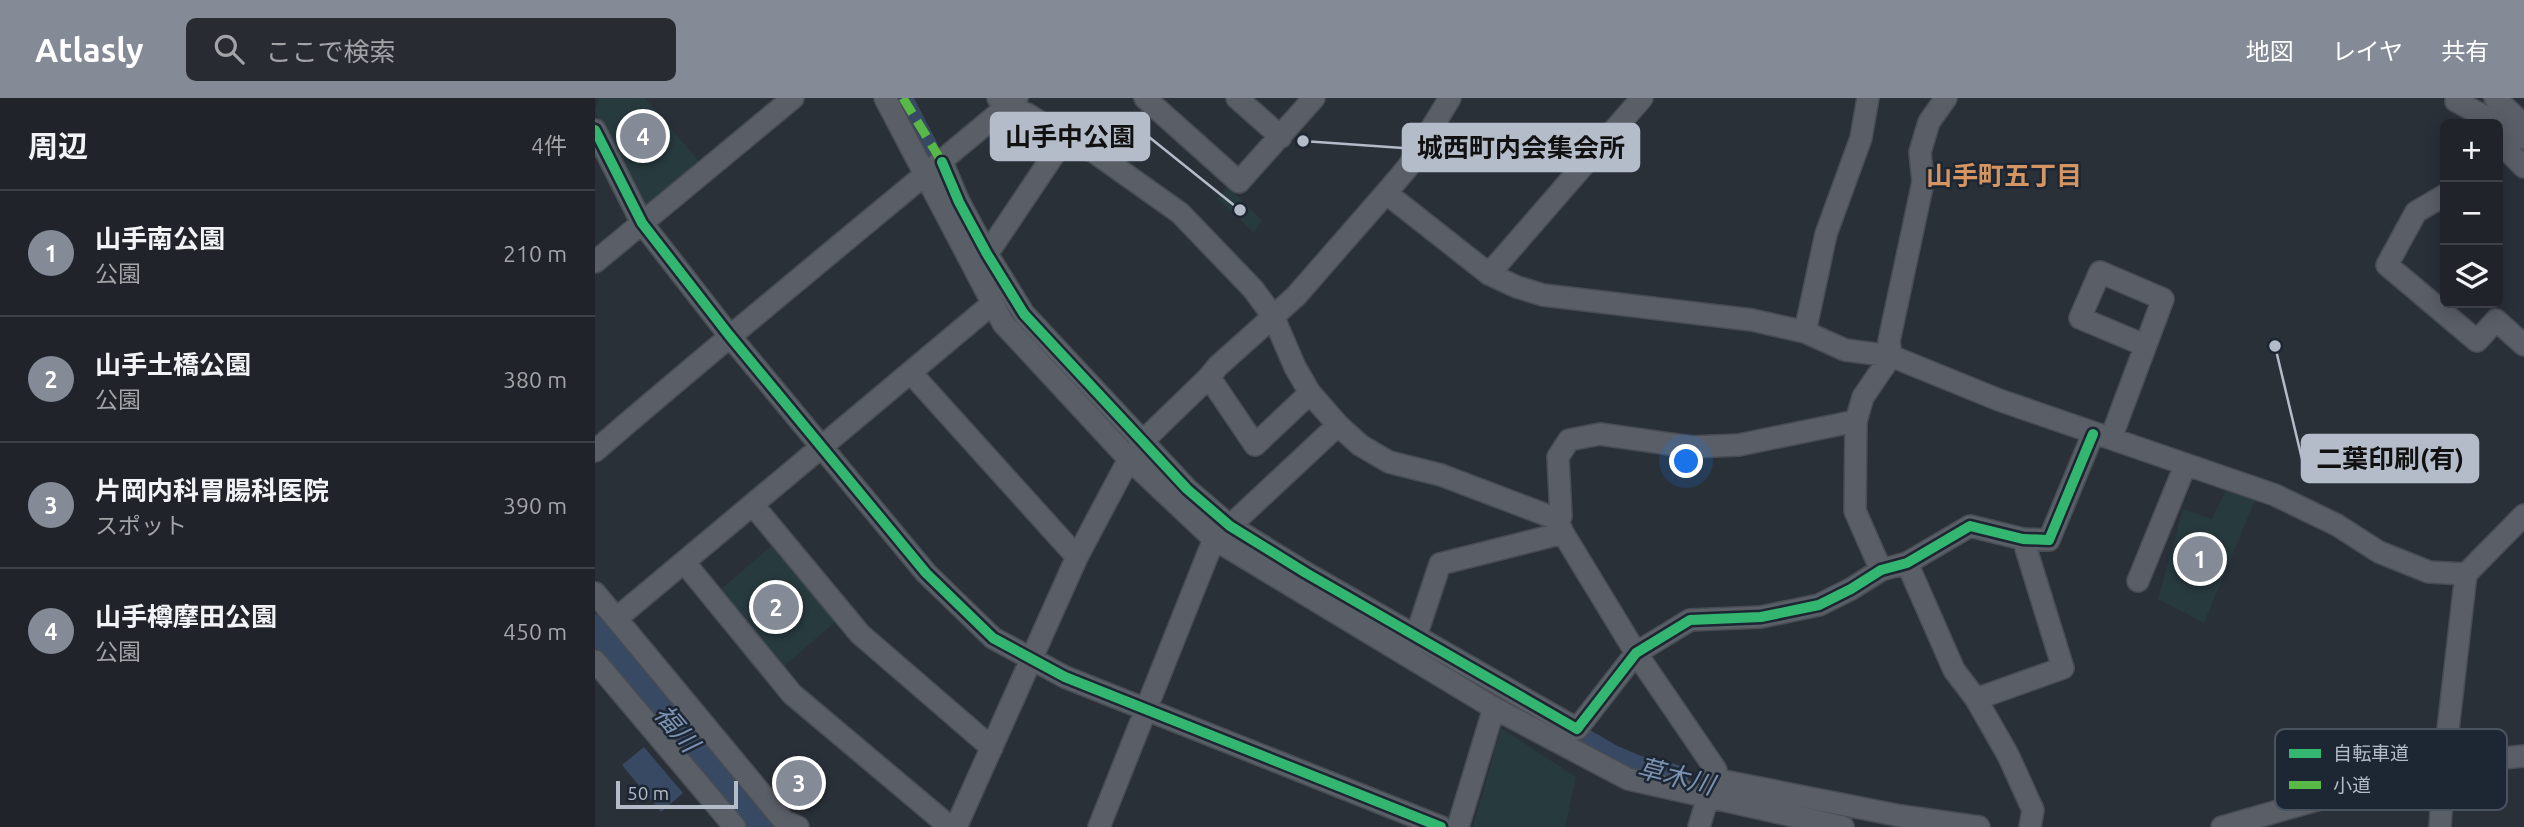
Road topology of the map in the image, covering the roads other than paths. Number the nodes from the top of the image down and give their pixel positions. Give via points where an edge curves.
1 (793, 98) edge
2 (885, 98) edge
3 (1145, 98) edge
4 (1237, 98) edge
5 (1314, 98) edge
6 (1450, 98) edge
7 (1642, 98) edge
8 (1868, 98) edge
9 (1946, 98) edge
10 (2495, 98) edge
11 (2454, 100) edge
12 (1007, 101) edge
13 (2475, 119) edge
14 (2524, 125) edge
15 (595, 130) edge
16 (1280, 137) junction
17 (1065, 138) junction
18 (2511, 153) edge
19 (942, 162) junction
20 (925, 176) junction
21 (1387, 193) junction
22 (2440, 198) edge
23 (642, 223) junction
24 (987, 254) junction
25 (595, 262) edge
26 (1489, 274) junction
27 (992, 304) junction
28 (1273, 316) junction
29 (1805, 332) junction
30 (729, 335) junction
31 (2144, 345) dead end
32 (2524, 345) edge
33 (1891, 356) junction
34 (911, 373) junction
35 (1209, 377) junction
36 (1310, 393) junction
37 (1856, 421) junction
38 (1338, 425) junction
39 (2102, 436) junction
40 (821, 445) junction
41 (1136, 449) junction
42 (595, 451) edge
43 (2185, 466) junction
44 (753, 505) junction
45 (2524, 515) edge
46 (1560, 526) junction
47 (1222, 533) junction
48 (2023, 539) junction
49 (1077, 557) junction
50 (684, 562) junction
51 (1907, 563) junction
52 (1881, 570) junction
53 (2466, 574) junction
54 (2138, 581) dead end
55 (595, 593) edge
56 (617, 618) junction
57 (1413, 646) junction
58 (1636, 653) junction
59 (1031, 660) junction
60 (595, 661) edge
61 (1976, 699) junction
62 (1494, 708) junction
63 (1145, 710) junction
64 (2448, 729) edge
65 (1572, 737) junction
66 (992, 748) junction
67 (1711, 788) junction
68 (2282, 810) edge
69 (735, 827) edge
70 (798, 827) edge
71 (950, 827) edge
72 (956, 827) edge
73 (1099, 827) edge
74 (1441, 827) edge
75 (1458, 827) edge
76 (1699, 827) edge
77 (1843, 827) edge
78 (1979, 827) edge
79 (2031, 827) edge
80 (2222, 827) edge

1 - 23 street
2 - 20 street
3 - 16 street via 1240,182
4 - 16 street
5 - 16 street
6 - 21 street
7 - 26 street
8 - 29 street via 1861,138 1826,234
9 - 33 street via 1929,122 1920,152 1923,182 1889,341
10 - 14 street
11 - 13 street
11 - 18 street
12 - 17 street
12 - 19 street
15 - 23 street
17 - 24 street
17 - 28 street via 1094,152 1180,213
19 - 20 street
19 - 24 street
20 - 27 street
20 - 30 street
21 - 26 street
21 - 28 street
22 - 32 street via 2416,212 2387,265 2477,341 2496,320
23 - 25 street
23 - 30 street
24 - 41 street via 1024,314
26 - 29 street via 1542,295 1752,320
27 - 34 street
27 - 41 street via 1003,323
28 - 35 street
28 - 36 street
29 - 33 street via 1845,351
30 - 40 street
30 - 42 street
31 - 39 street
33 - 37 street via 1863,397
33 - 39 street
34 - 40 street
34 - 49 street
35 - 36 street via 1255,445
35 - 41 street
36 - 38 street
37 - 46 street via 1738,444 1691,447 1600,435 1569,440 1557,457
37 - 52 street via 1855,512
38 - 46 street via 1389,462 1441,475
38 - 47 street
39 - 43 street
39 - 48 street via 2049,540
40 - 44 street
40 - 59 street via 926,573 993,638
41 - 47 street
41 - 49 street
43 - 53 street via 2275,495 2379,552 2429,572
43 - 54 street
44 - 50 street
44 - 66 street via 860,634
45 - 53 street
46 - 57 street via 1440,564
46 - 58 street
47 - 57 street
47 - 63 street
48 - 51 street via 1970,526
48 - 61 street via 2063,668
49 - 59 street
50 - 56 street
50 - 71 street via 792,694
51 - 52 street
51 - 61 street via 1954,670
52 - 58 street via 1819,605 1761,617 1690,620
53 - 64 street
55 - 56 street
56 - 70 street via 784,821
57 - 62 street
57 - 65 street
58 - 65 street
58 - 67 street via 1716,770
59 - 63 street
59 - 66 street
60 - 69 street
61 - 79 street via 2033,810
62 - 65 street
62 - 75 street
63 - 73 street
63 - 74 street
65 - 67 street via 1628,779
66 - 72 street
67 - 76 street
67 - 77 street
67 - 78 street
68 - 80 street

